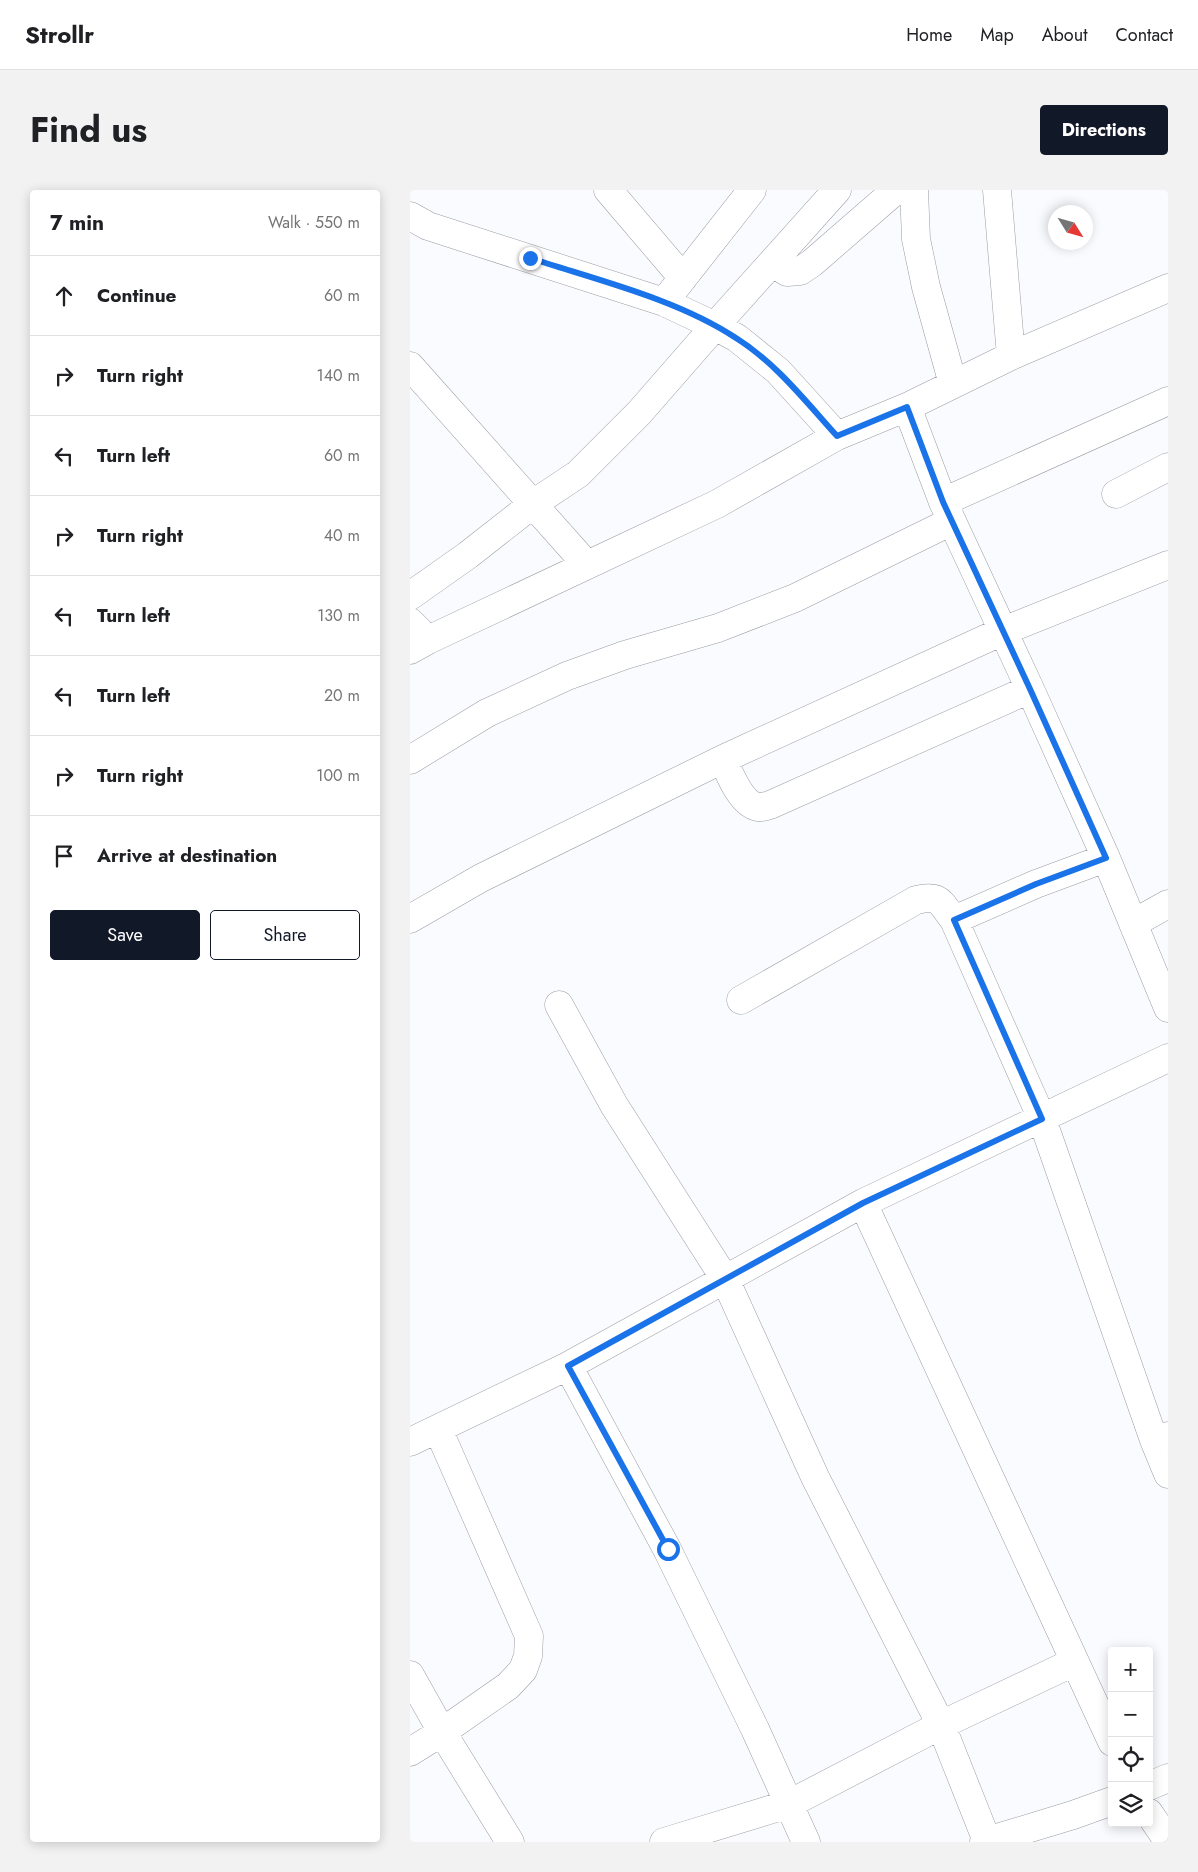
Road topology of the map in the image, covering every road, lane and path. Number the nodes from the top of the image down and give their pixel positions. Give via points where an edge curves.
1 (608, 190) edge
2 (752, 190) edge
3 (838, 190) edge
4 (896, 190) edge
5 (914, 190) edge
6 (997, 190) edge
7 (410, 216) edge
8 (773, 263) junction
9 (683, 278) junction
10 (1168, 288) edge
11 (664, 302) junction
12 (715, 326) junction
13 (1011, 356) junction
14 (410, 366) edge
15 (953, 384) junction
16 (1168, 401) edge
17 (907, 407) junction
18 (837, 436) junction
19 (1168, 467) edge
20 (1116, 494) dead end
21 (533, 504) junction
22 (947, 511) junction
23 (587, 565) junction
24 (1168, 565) edge
25 (410, 596) edge
26 (1003, 630) junction
27 (416, 638) edge
28 (1030, 689) junction
29 (722, 759) junction
30 (410, 760) edge
31 (1106, 858) junction
32 (1168, 904) edge
33 (410, 919) edge
34 (954, 920) junction
35 (1134, 923) junction
36 (741, 1000) dead end
37 (559, 1005) dead end
38 (1168, 1008) edge
39 (1168, 1058) edge
40 (1042, 1119) junction
41 (863, 1203) junction
42 (725, 1279) junction
43 (568, 1366) junction
44 (438, 1429) junction
45 (1161, 1438) edge
46 (410, 1442) edge
47 (1168, 1474) edge
48 (1074, 1662) junction
49 (410, 1676) edge
50 (941, 1725) junction
51 (442, 1732) junction
52 (1110, 1737) edge
53 (410, 1752) edge
54 (1168, 1778) edge
55 (1153, 1784) edge
56 (1108, 1802) edge
57 (789, 1804) junction
58 (1153, 1819) edge
59 (985, 1841) edge
60 (1168, 1841) edge
61 (510, 1842) edge
62 (664, 1842) edge
63 (806, 1842) edge

1 - 9 street
2 - 9 street
3 - 8 street
4 - 8 street via 800,271 787,272
5 - 15 street via 916,239
6 - 13 street
7 - 11 street via 428,226
8 - 12 street
9 - 11 street
10 - 13 street
11 - 12 street
12 - 18 street via 737,338 778,371
12 - 21 street via 639,413 578,474
13 - 15 street
14 - 21 street
15 - 17 street
16 - 22 street
17 - 18 street
17 - 22 street
18 - 23 street via 717,504
19 - 20 street
21 - 23 street
21 - 25 street via 468,556
22 - 26 street
22 - 30 street via 795,598 718,628 567,676 487,713
23 - 27 street
24 - 26 street
26 - 28 street
26 - 29 street
28 - 29 street via 759,808 739,793
28 - 31 street
29 - 33 street via 481,878
31 - 34 street
31 - 35 street
32 - 35 street
34 - 36 street via 939,901 930,896 916,900
34 - 40 street
35 - 38 street
37 - 42 street via 614,1105
39 - 40 street
40 - 41 street
40 - 45 street
41 - 42 street
41 - 48 street
42 - 43 street
42 - 50 street via 815,1477
43 - 44 street
43 - 57 street via 668,1549
44 - 46 street
44 - 51 street via 528,1636 524,1670 508,1686
45 - 47 street
48 - 50 street
48 - 52 street
49 - 51 street
50 - 57 street
50 - 59 street
51 - 53 street
51 - 61 street
54 - 55 street
56 - 59 street
57 - 62 street
57 - 63 street
58 - 60 street

